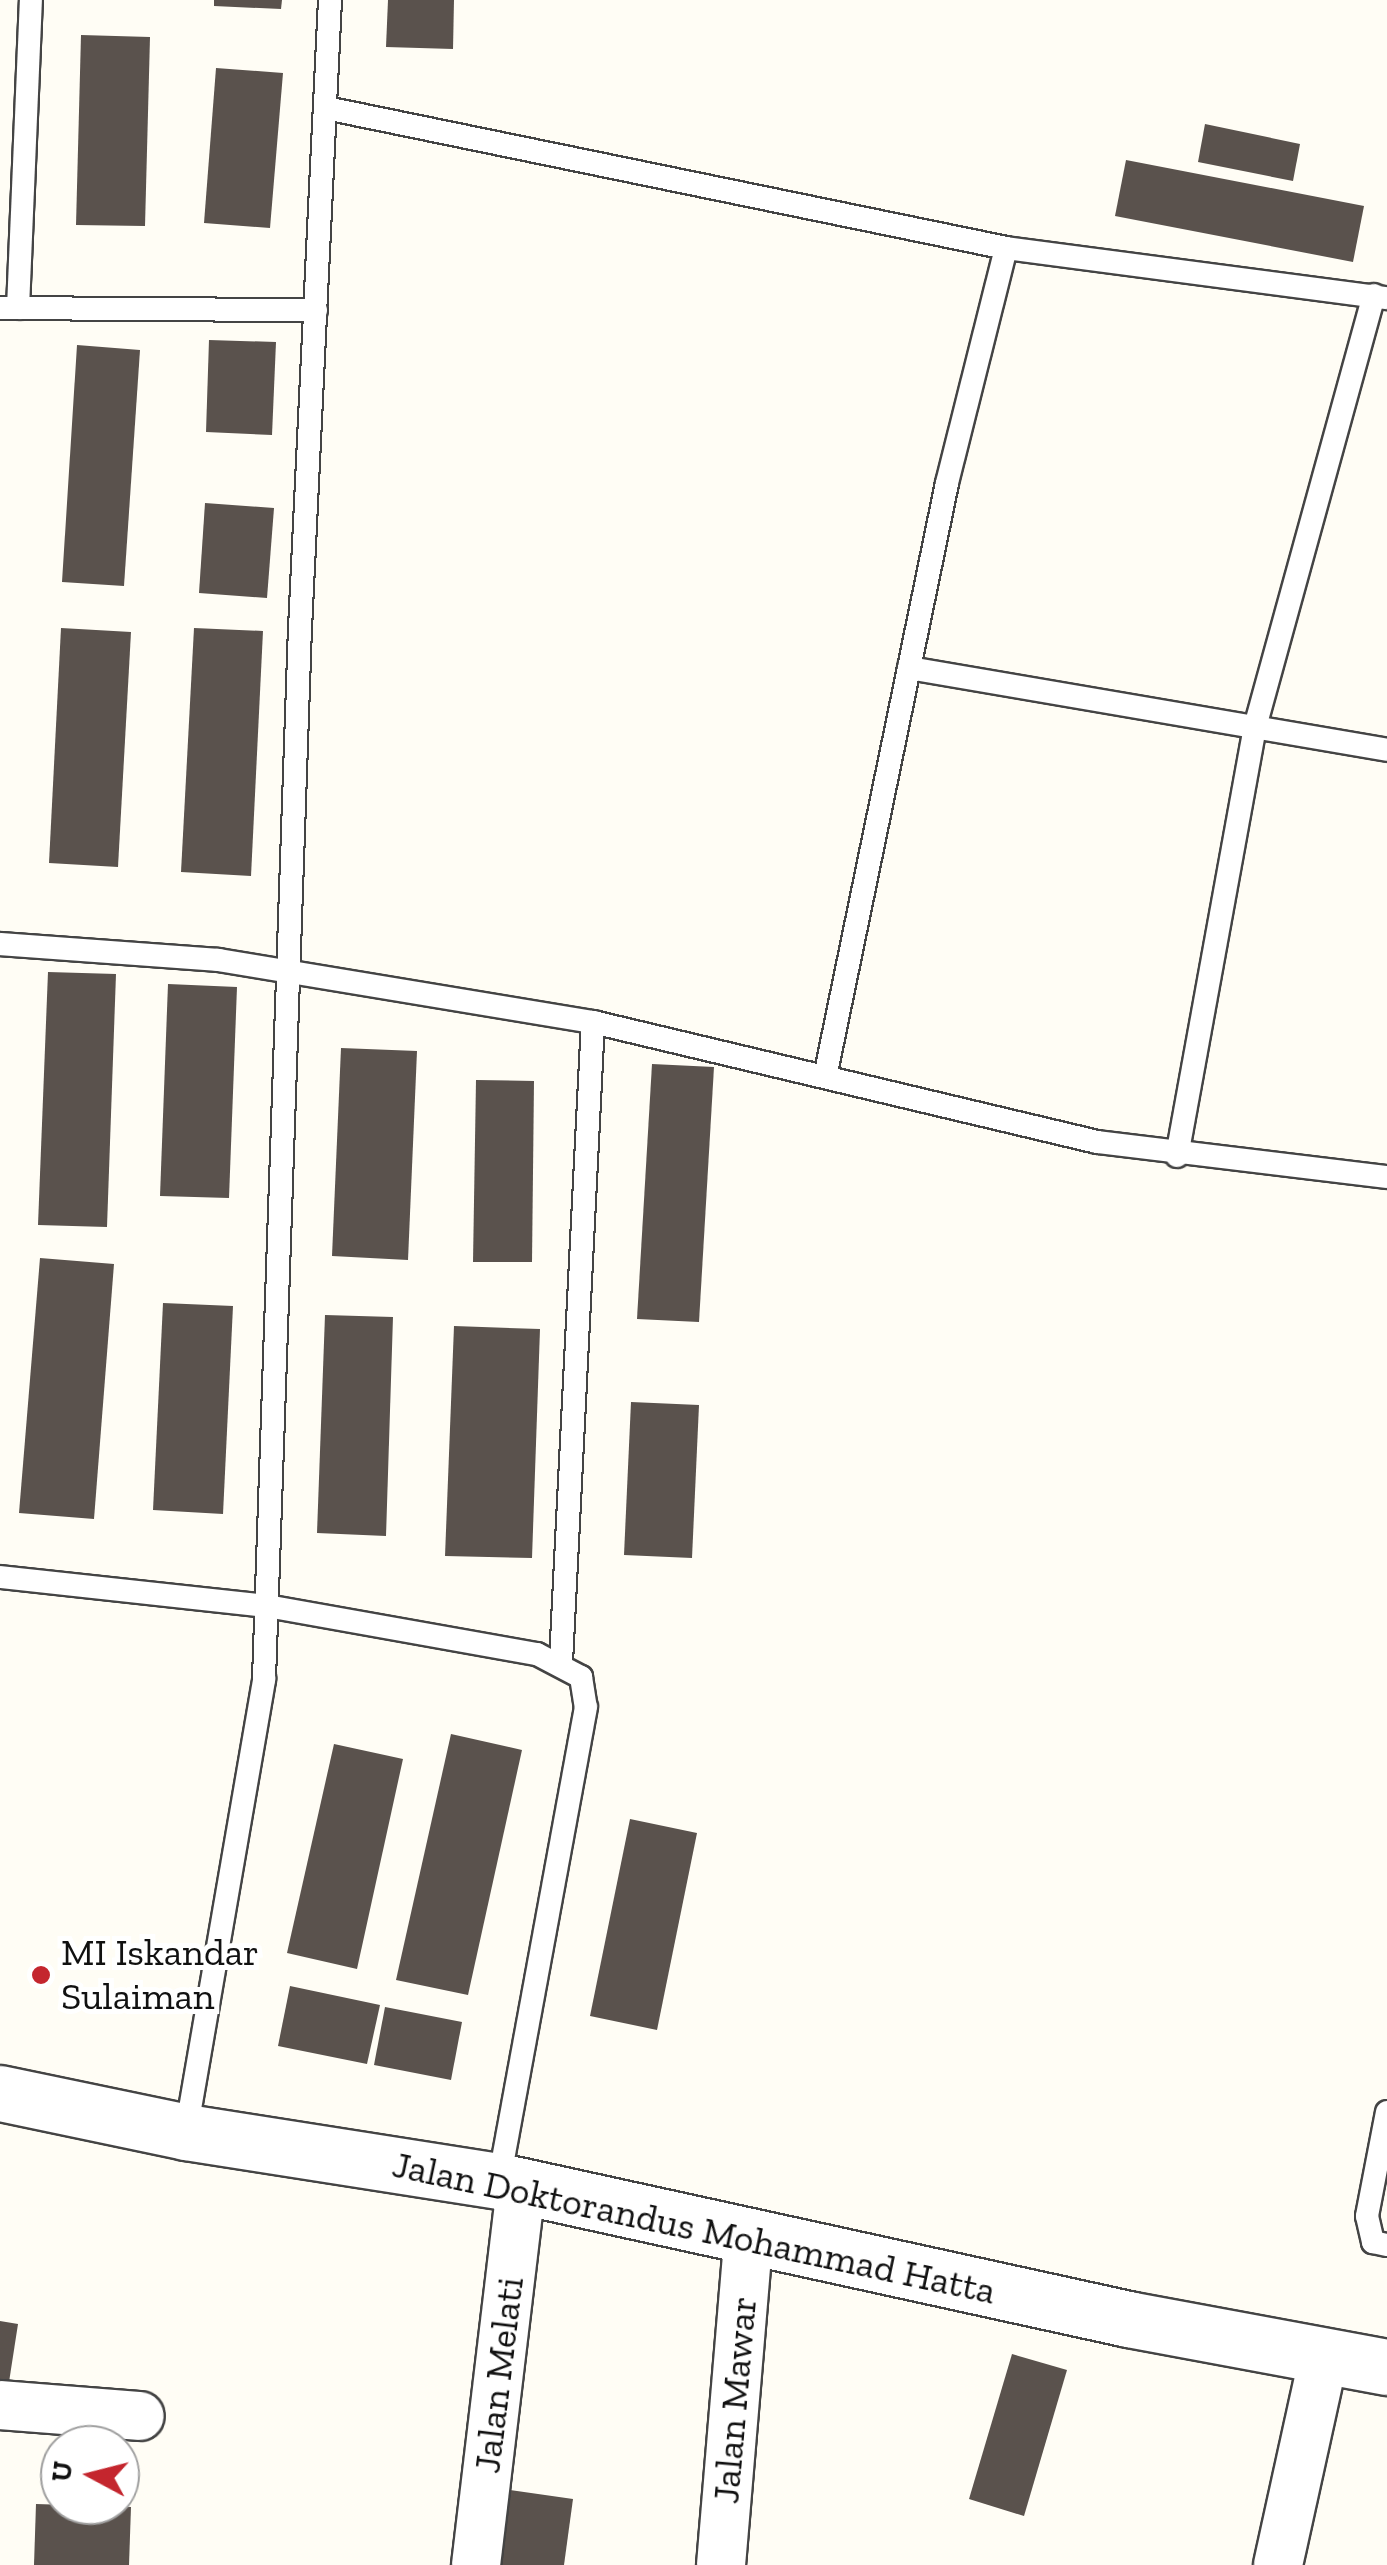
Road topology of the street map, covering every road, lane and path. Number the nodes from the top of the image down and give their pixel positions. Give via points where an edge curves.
1 (31, 0) edge
2 (330, 0) edge
3 (326, 108) junction
4 (1006, 248) junction
5 (1380, 296) edge
6 (9, 308) edge
7 (316, 310) junction
8 (909, 668) junction
9 (1255, 727) junction
10 (1387, 750) edge
11 (0, 944) edge
12 (286, 972) junction
13 (593, 1022) junction
14 (825, 1077) junction
15 (1177, 1156) junction
16 (1387, 1177) edge
17 (0, 1577) edge
18 (268, 1606) junction
19 (561, 1662) junction
20 (0, 2093) edge
21 (1387, 2112) edge
22 (186, 2132) junction
23 (510, 2183) junction
24 (749, 2234) junction
25 (1387, 2245) edge
26 (1324, 2355) junction
27 (1387, 2367) edge
28 (0, 2405) edge
29 (140, 2416) dead end
30 (476, 2565) edge
31 (721, 2565) edge
32 (1278, 2565) edge

1 - 6 lane
2 - 3 lane
3 - 4 lane
3 - 7 lane
4 - 5 lane
4 - 8 lane
5 - 9 lane
6 - 7 lane
7 - 12 lane
8 - 9 lane
8 - 14 lane
9 - 10 lane
9 - 15 lane
11 - 12 lane via 218,960
12 - 13 lane
12 - 18 lane
13 - 14 lane
13 - 19 lane
14 - 15 lane
15 - 16 lane
17 - 18 lane
18 - 19 lane
18 - 22 lane via 264,1679
19 - 23 lane via 581,1676 586,1707
20 - 22 street, Jalan Doktorandus Mohammad Hatta
21 - 25 lane via 1366,2216 1373,2242
22 - 23 street, Jalan Doktorandus Mohammad Hatta
23 - 24 street, Jalan Doktorandus Mohammad Hatta
23 - 30 street, Jalan Melati
24 - 26 street, Jalan Doktorandus Mohammad Hatta
24 - 31 street, Jalan Mawar
26 - 27 street, Jalan Doktorandus Mohammad Hatta
26 - 32 street
28 - 29 street

